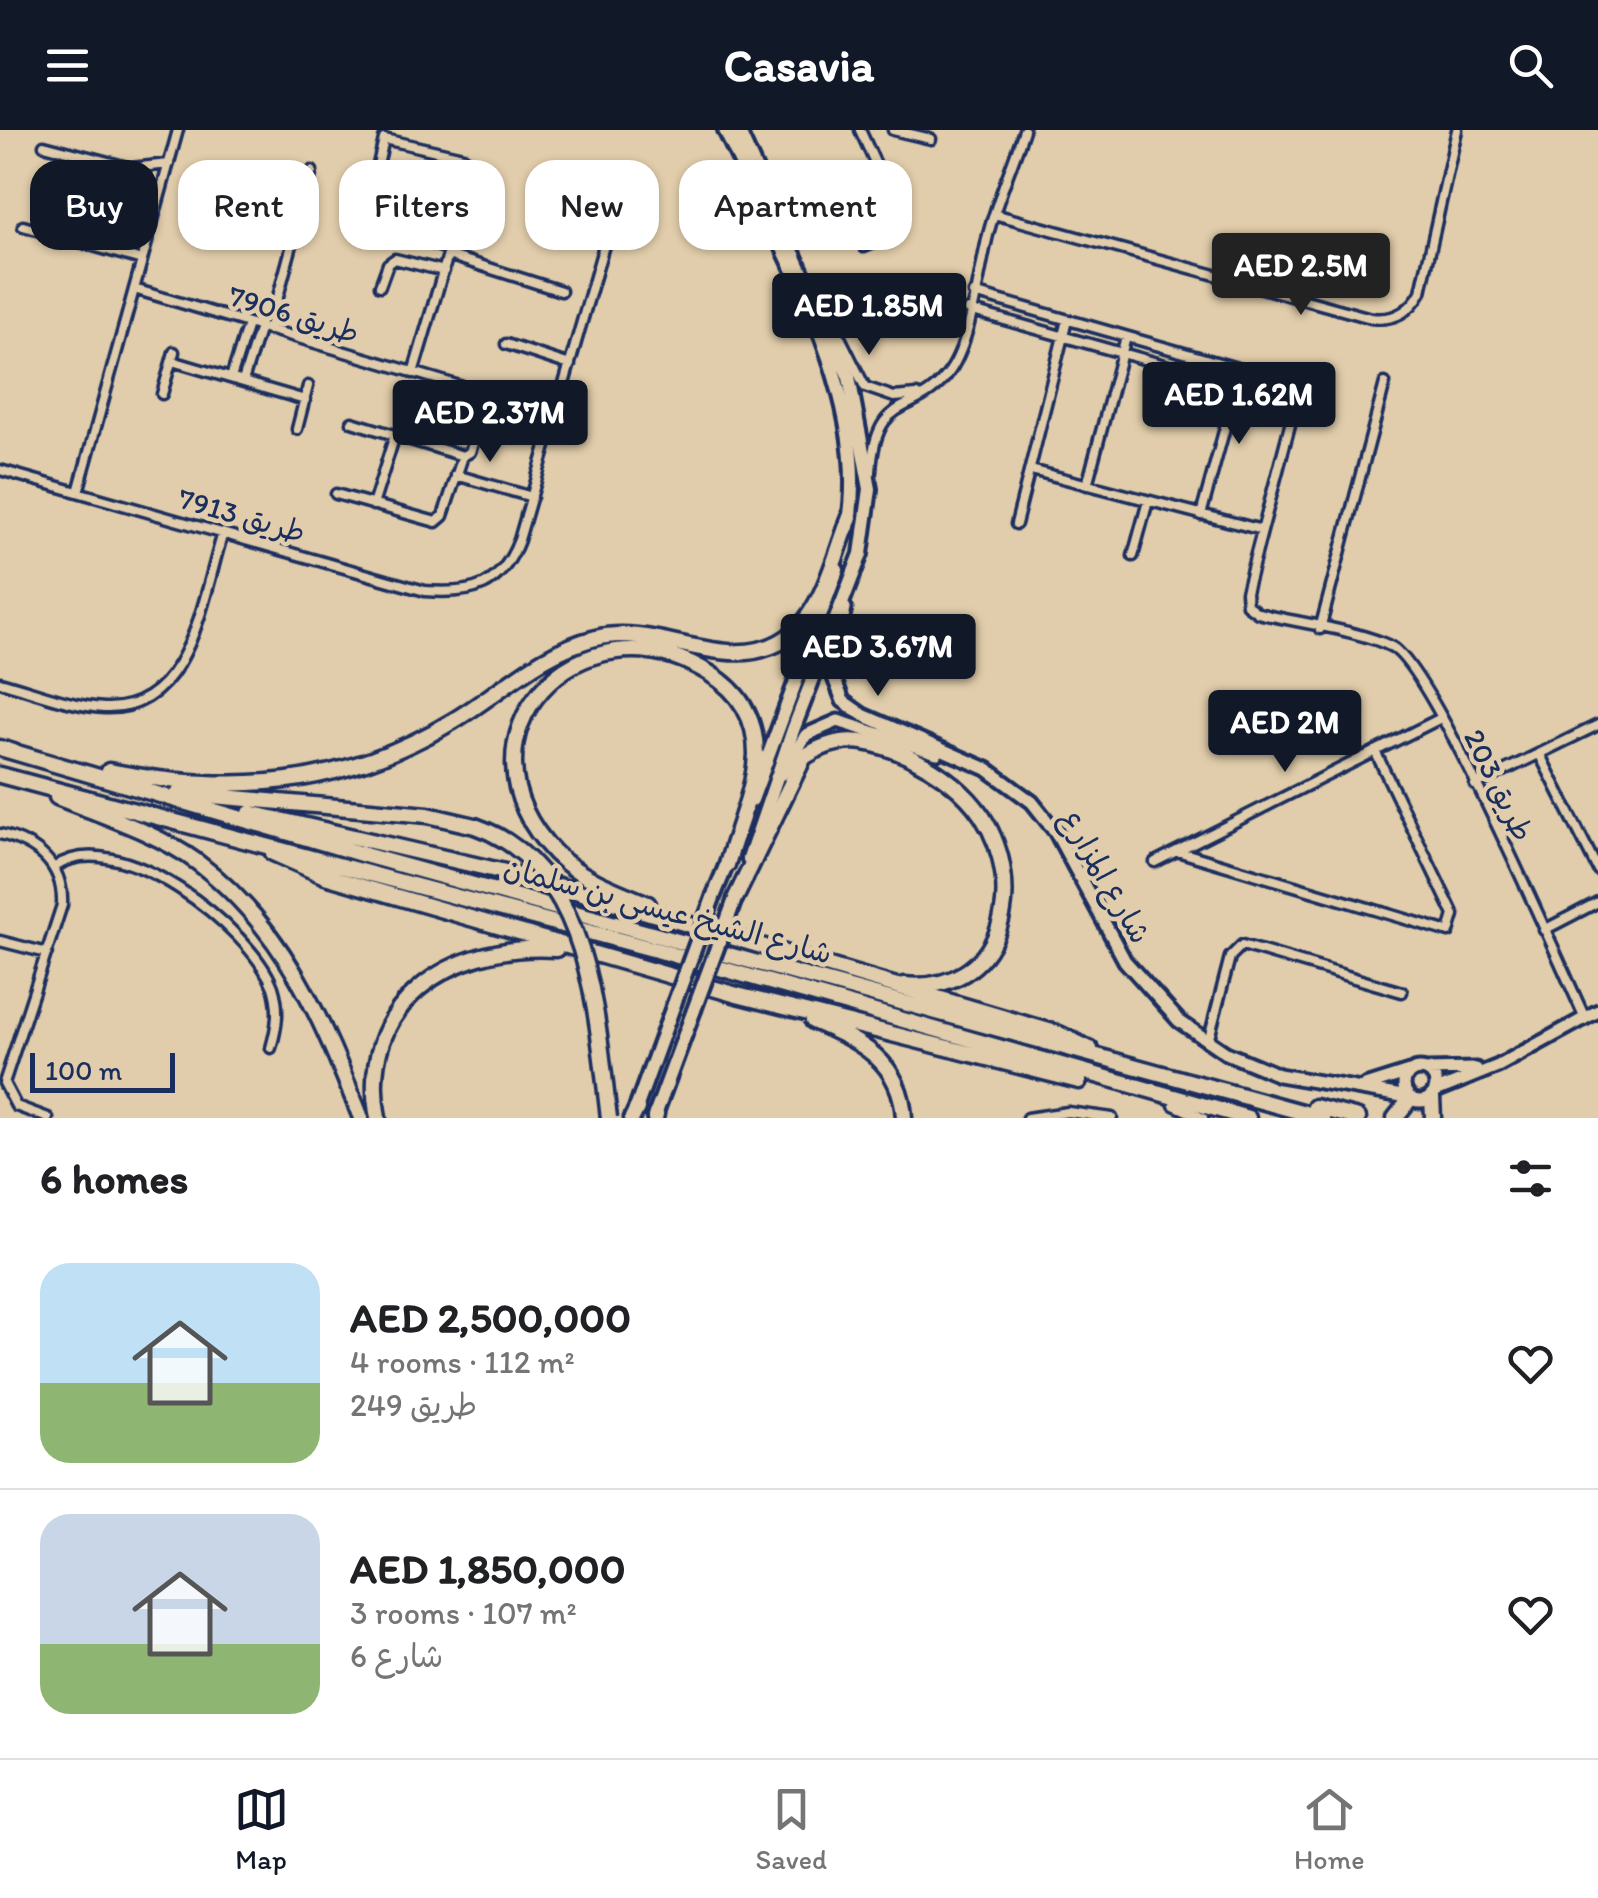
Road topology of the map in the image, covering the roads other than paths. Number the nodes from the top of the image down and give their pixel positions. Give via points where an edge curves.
1 (178, 130) edge
2 (725, 130) edge
3 (738, 130) edge
4 (860, 130) edge
5 (893, 130) edge
6 (1024, 130) edge
7 (1457, 130) edge
8 (932, 139) dead end
9 (44, 145) dead end
10 (874, 160) edge
11 (169, 164) junction
12 (994, 214) junction
13 (23, 226) dead end
14 (288, 250) edge
15 (603, 250) edge
16 (449, 252) junction
17 (142, 260) junction
18 (444, 271) junction
19 (380, 286) dead end
20 (134, 289) junction
21 (560, 291) dead end
22 (974, 293) junction
23 (969, 310) junction
24 (824, 320) junction
25 (1067, 320) junction
26 (248, 324) junction
27 (265, 329) junction
28 (1063, 336) junction
29 (1126, 337) junction
30 (506, 344) dead end
31 (1122, 352) junction
32 (570, 366) junction
33 (1241, 369) junction
34 (413, 373) junction
35 (232, 378) junction
36 (242, 382) junction
37 (1385, 383) dead end
38 (1236, 385) junction
39 (308, 386) dead end
40 (162, 394) dead end
41 (922, 394) junction
42 (304, 400) junction
43 (1296, 402) junction
44 (557, 415) junction
45 (352, 422) dead end
46 (480, 424) dead end
47 (297, 428) dead end
48 (394, 435) junction
49 (463, 456) junction
50 (0, 470) edge
51 (1031, 470) junction
52 (456, 475) junction
53 (1087, 485) junction
54 (870, 489) junction
55 (78, 492) junction
56 (336, 494) dead end
57 (532, 498) junction
58 (1148, 501) junction
59 (373, 505) junction
60 (1201, 515) junction
61 (850, 517) junction
62 (1016, 524) dead end
63 (1262, 530) junction
64 (224, 533) junction
65 (1132, 556) dead end
66 (847, 594) junction
67 (1320, 629) junction
68 (0, 682) edge
69 (1441, 718) junction
70 (1598, 726) edge
71 (0, 748) edge
72 (1375, 751) junction
73 (25, 755) junction
74 (1540, 755) junction
75 (975, 763) junction
76 (2, 776) edge
77 (127, 785) junction
78 (774, 785) junction
79 (1475, 785) junction
80 (158, 794) junction
81 (227, 833) junction
82 (0, 834) edge
83 (1177, 851) junction
84 (1154, 862) dead end
85 (727, 865) junction
86 (55, 868) junction
87 (1598, 870) edge
88 (735, 899) junction
89 (1598, 902) edge
90 (1544, 930) junction
91 (0, 941) edge
92 (47, 954) junction
93 (596, 954) junction
94 (784, 956) junction
95 (870, 980) junction
96 (1402, 992) dead end
97 (736, 995) junction
98 (1598, 1012) edge
99 (1586, 1018) junction
100 (1203, 1039) junction
101 (271, 1048) dead end
102 (1513, 1056) junction
103 (1122, 1065) junction
104 (1427, 1070) junction
105 (1410, 1072) junction
106 (1350, 1088) junction
107 (1434, 1094) junction
108 (1409, 1098) junction
109 (1252, 1099) junction
110 (1174, 1105) junction
111 (634, 1115) edge
112 (655, 1116) edge
113 (48, 1118) edge
114 (361, 1118) edge
115 (378, 1118) edge
116 (610, 1118) edge
117 (904, 1118) edge
118 (1028, 1118) edge
119 (1112, 1118) edge
120 (1203, 1118) edge
121 (1218, 1118) edge
122 (1248, 1118) edge
123 (1324, 1118) edge
124 (1358, 1118) edge
125 (1395, 1118) edge
126 (1433, 1118) edge

1 - 11 street
2 - 61 main road via 836,378 852,452
3 - 24 main road
4 - 10 street
5 - 8 street
6 - 12 street
7 - 12 street via 1421,292 1404,312 1388,318
9 - 11 street via 131,168
11 - 17 street
12 - 22 street
13 - 17 street
14 - 27 street
15 - 32 street
16 - 16 street via 472,163 384,139 364,220
16 - 18 street
16 - 21 street
17 - 20 street
18 - 19 street via 395,258
18 - 34 street
20 - 26 street, طريق 7906
20 - 55 street
22 - 23 street
22 - 25 street
23 - 28 street
23 - 41 street via 949,374
24 - 41 street via 865,387 894,397
24 - 54 main road via 857,408
25 - 28 street
25 - 29 street
26 - 27 street, طريق 7906
26 - 35 street
27 - 34 street, طريق 7906
27 - 36 street
28 - 31 street
28 - 51 street
29 - 31 street
29 - 33 street
30 - 32 street
31 - 38 street
31 - 53 street
32 - 44 street
33 - 38 street
33 - 43 street via 1296,385
34 - 44 street, طريق 7906
35 - 36 street
35 - 40 street via 173,356
36 - 42 street
37 - 67 street
38 - 43 street
38 - 60 street
39 - 42 street
41 - 54 street via 883,420 873,445
42 - 47 street
43 - 63 street, طريق 203
44 - 57 street
45 - 48 street
46 - 49 street
48 - 49 street
48 - 59 street
49 - 52 street
50 - 55 street, طريق 7913
51 - 53 street
51 - 62 street
52 - 57 street
52 - 59 street via 436,522
53 - 58 street
54 - 66 main road via 861,554
55 - 64 street, طريق 7913
56 - 59 street
57 - 64 street, طريق 7913 via 509,565 474,589 425,592
58 - 60 street
58 - 65 street
60 - 63 street
61 - 73 highway via 815,604 790,636 766,649 733,653 633,633 600,636 533,664 408,746 350,769 294,780 228,787 165,782
61 - 85 main road via 802,672
63 - 67 street, طريق 203 via 1247,605
64 - 68 street via 181,663 148,698 101,708
66 - 75 street, شارع المزارع via 831,670 843,701
66 - 78 main road
67 - 69 street, طريق 203 via 1404,655
69 - 72 street
69 - 79 street, طريق 203
70 - 74 street
71 - 73 highway, شارع الشيخ عيسى بن سلمان
72 - 83 street
72 - 83 street via 1454,914 1449,932
73 - 77 highway, شارع الشيخ عيسى بن سلمان
74 - 79 street
74 - 87 street
75 - 78 street, شارع المزارع via 838,721 806,734
75 - 100 street, شارع المزارع via 1042,812 1124,961
76 - 81 highway, شارع الشيخ عيسى بن سلمان
76 - 114 highway via 160,841 237,896 305,984
77 - 80 highway, شارع الشيخ عيسى بن سلمان
77 - 116 highway, bridge via 428,815 475,826 527,854 570,918
78 - 88 main road
79 - 90 street, طريق 203
80 - 94 highway via 535,878
80 - 103 highway, شارع الشيخ عيسى بن سلمان
81 - 93 highway via 325,876
81 - 122 highway, شارع الشيخ عيسى بن سلمان
82 - 86 street via 36,848
83 - 84 street
85 - 94 highway via 756,756 746,706 730,685 700,667 642,649 607,650 551,678 530,700 512,761 516,789 526,816 556,854 598,884
85 - 111 main road, bridge
86 - 92 street via 62,905
86 - 101 street via 68,859 93,857 161,876 188,891 270,980 278,1015
88 - 95 highway via 804,757 848,739 927,765 959,788 996,843 1005,886 999,929 980,960 956,979 922,986
88 - 112 main road, bridge
89 - 90 street
90 - 99 street, طريق 203
91 - 92 street
92 - 113 street via 4,1083 16,1106
93 - 97 highway
93 - 115 highway via 492,950 434,976 396,1017 381,1048
94 - 95 highway
95 - 103 highway via 1059,1034
96 - 100 street via 1242,945 1232,952
97 - 110 highway
97 - 117 highway via 867,1046 888,1066 903,1097
98 - 99 street
99 - 102 street
100 - 106 street, شارع المزارع via 1278,1075
102 - 104 street via 1468,1071
102 - 107 street
103 - 109 highway, شارع الشيخ عيسى بن سلمان
104 - 105 street
104 - 107 street via 1435,1079
105 - 106 street, شارع المزارع
105 - 108 street via 1404,1081
106 - 108 street, شارع المزارع
107 - 108 street via 1422,1102
107 - 126 highway
108 - 125 highway
109 - 123 highway, شارع الشيخ عيسى بن سلمان
109 - 124 highway via 1276,1098
110 - 120 street
110 - 121 highway
118 - 119 street via 1068,1112

